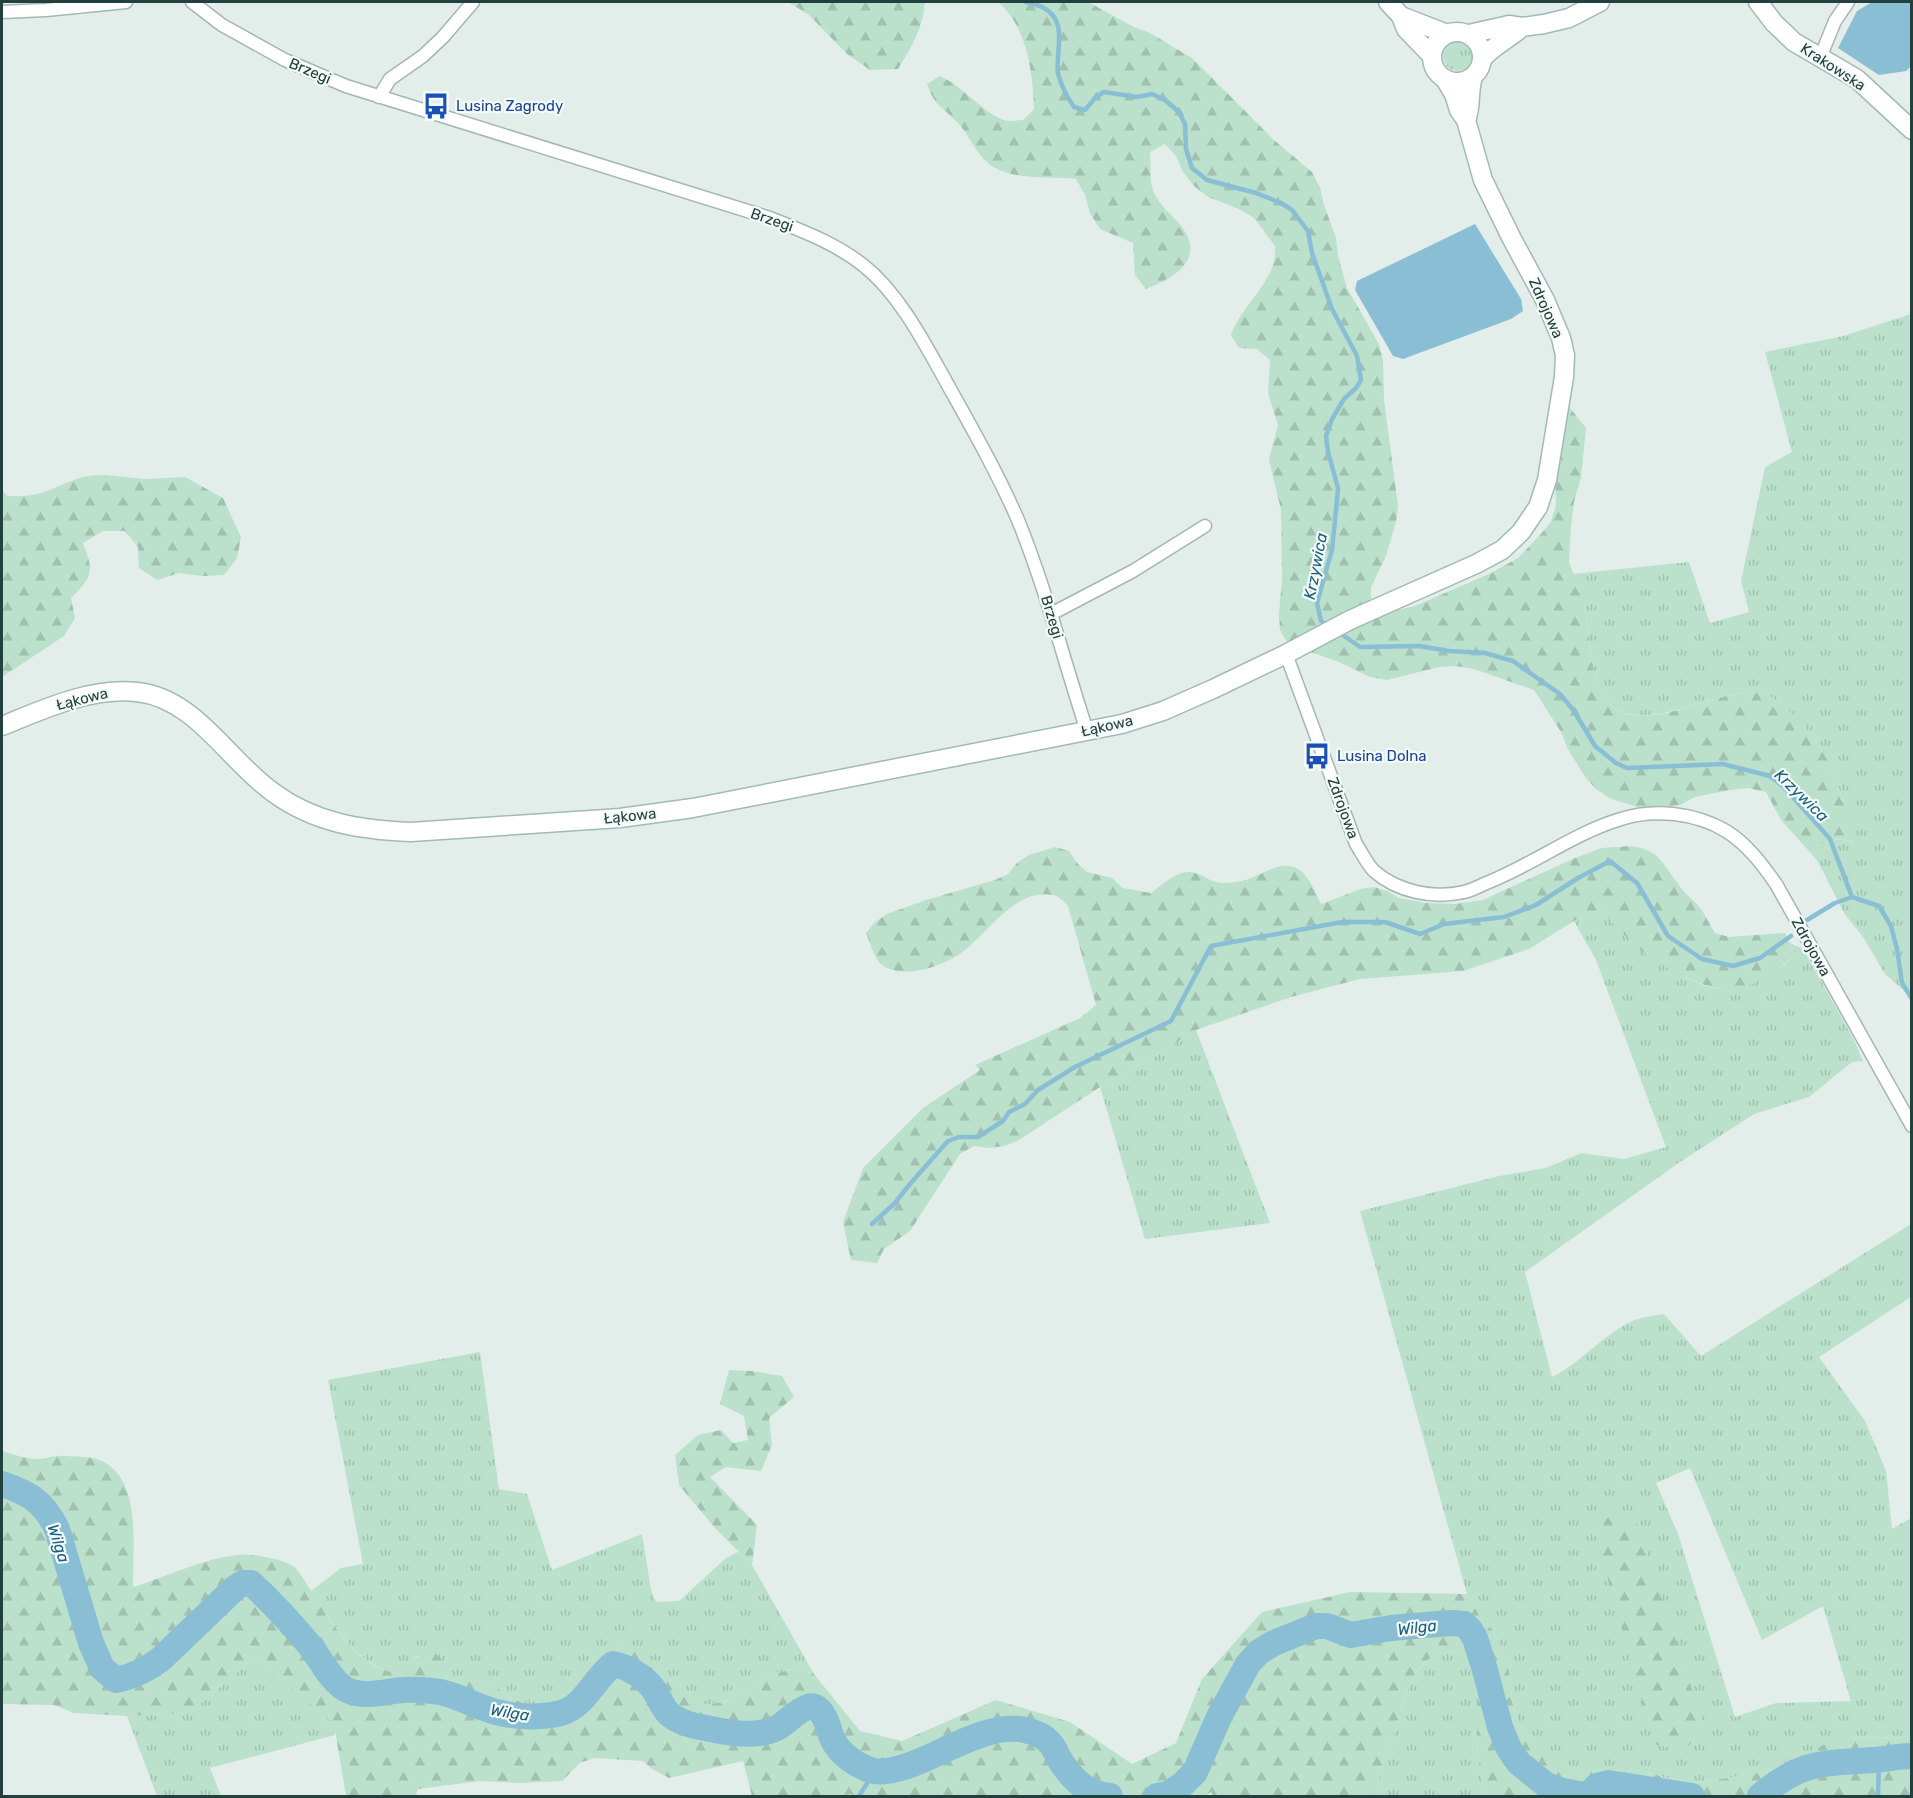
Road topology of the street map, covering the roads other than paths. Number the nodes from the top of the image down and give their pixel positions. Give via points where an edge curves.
1 (126, 2) edge
2 (192, 2) edge
3 (473, 2) edge
4 (1388, 2) edge
5 (1600, 2) edge
6 (1758, 2) edge
7 (1848, 2) edge
8 (2, 12) edge
9 (1401, 16) junction
10 (1522, 27) junction
11 (1447, 34) junction
12 (1469, 34) junction
13 (1432, 56) junction
14 (1483, 58) junction
15 (1820, 58) junction
16 (1473, 77) junction
17 (1445, 79) junction
18 (379, 97) junction
19 (1466, 120) junction
20 (1911, 130) edge
21 (1205, 526) dead end
22 (1051, 614) junction
23 (1286, 654) junction
24 (2, 726) edge
25 (1087, 731) junction
26 (1911, 1126) edge

1 - 8 street
2 - 18 street, Brzegi via 222,25 285,60
3 - 18 street via 443,37 390,79
4 - 9 street
5 - 10 street via 1569,18
6 - 15 street, Krakowska via 1794,42
7 - 15 street via 1835,21
9 - 11 street
9 - 13 street via 1406,29
10 - 12 street via 1509,25
10 - 14 street via 1492,47
11 - 12 street
11 - 13 street via 1436,43
12 - 14 street via 1479,44
13 - 17 street via 1435,69
14 - 16 street
15 - 20 street, Krakowska via 1857,79
16 - 17 street via 1459,82
16 - 19 street, Zdrojowa
17 - 19 street, Zdrojowa
18 - 22 street, Brzegi via 770,219 820,238 863,265 890,292 930,351 1017,519
19 - 23 street, Zdrojowa via 1483,180 1561,338 1564,377 1547,480 1538,507 1521,532 1502,549
21 - 22 street via 1133,571
22 - 25 street, Brzegi
23 - 25 street, Łąkowa via 1163,711
23 - 26 street, Zdrojowa via 1356,844 1374,870 1402,889 1435,895 1465,892 1622,818 1660,813 1692,817 1726,831 1753,853 1776,884
24 - 25 street, Łąkowa via 78,698 139,692 178,707 264,786 295,807 350,827 411,832 642,816

